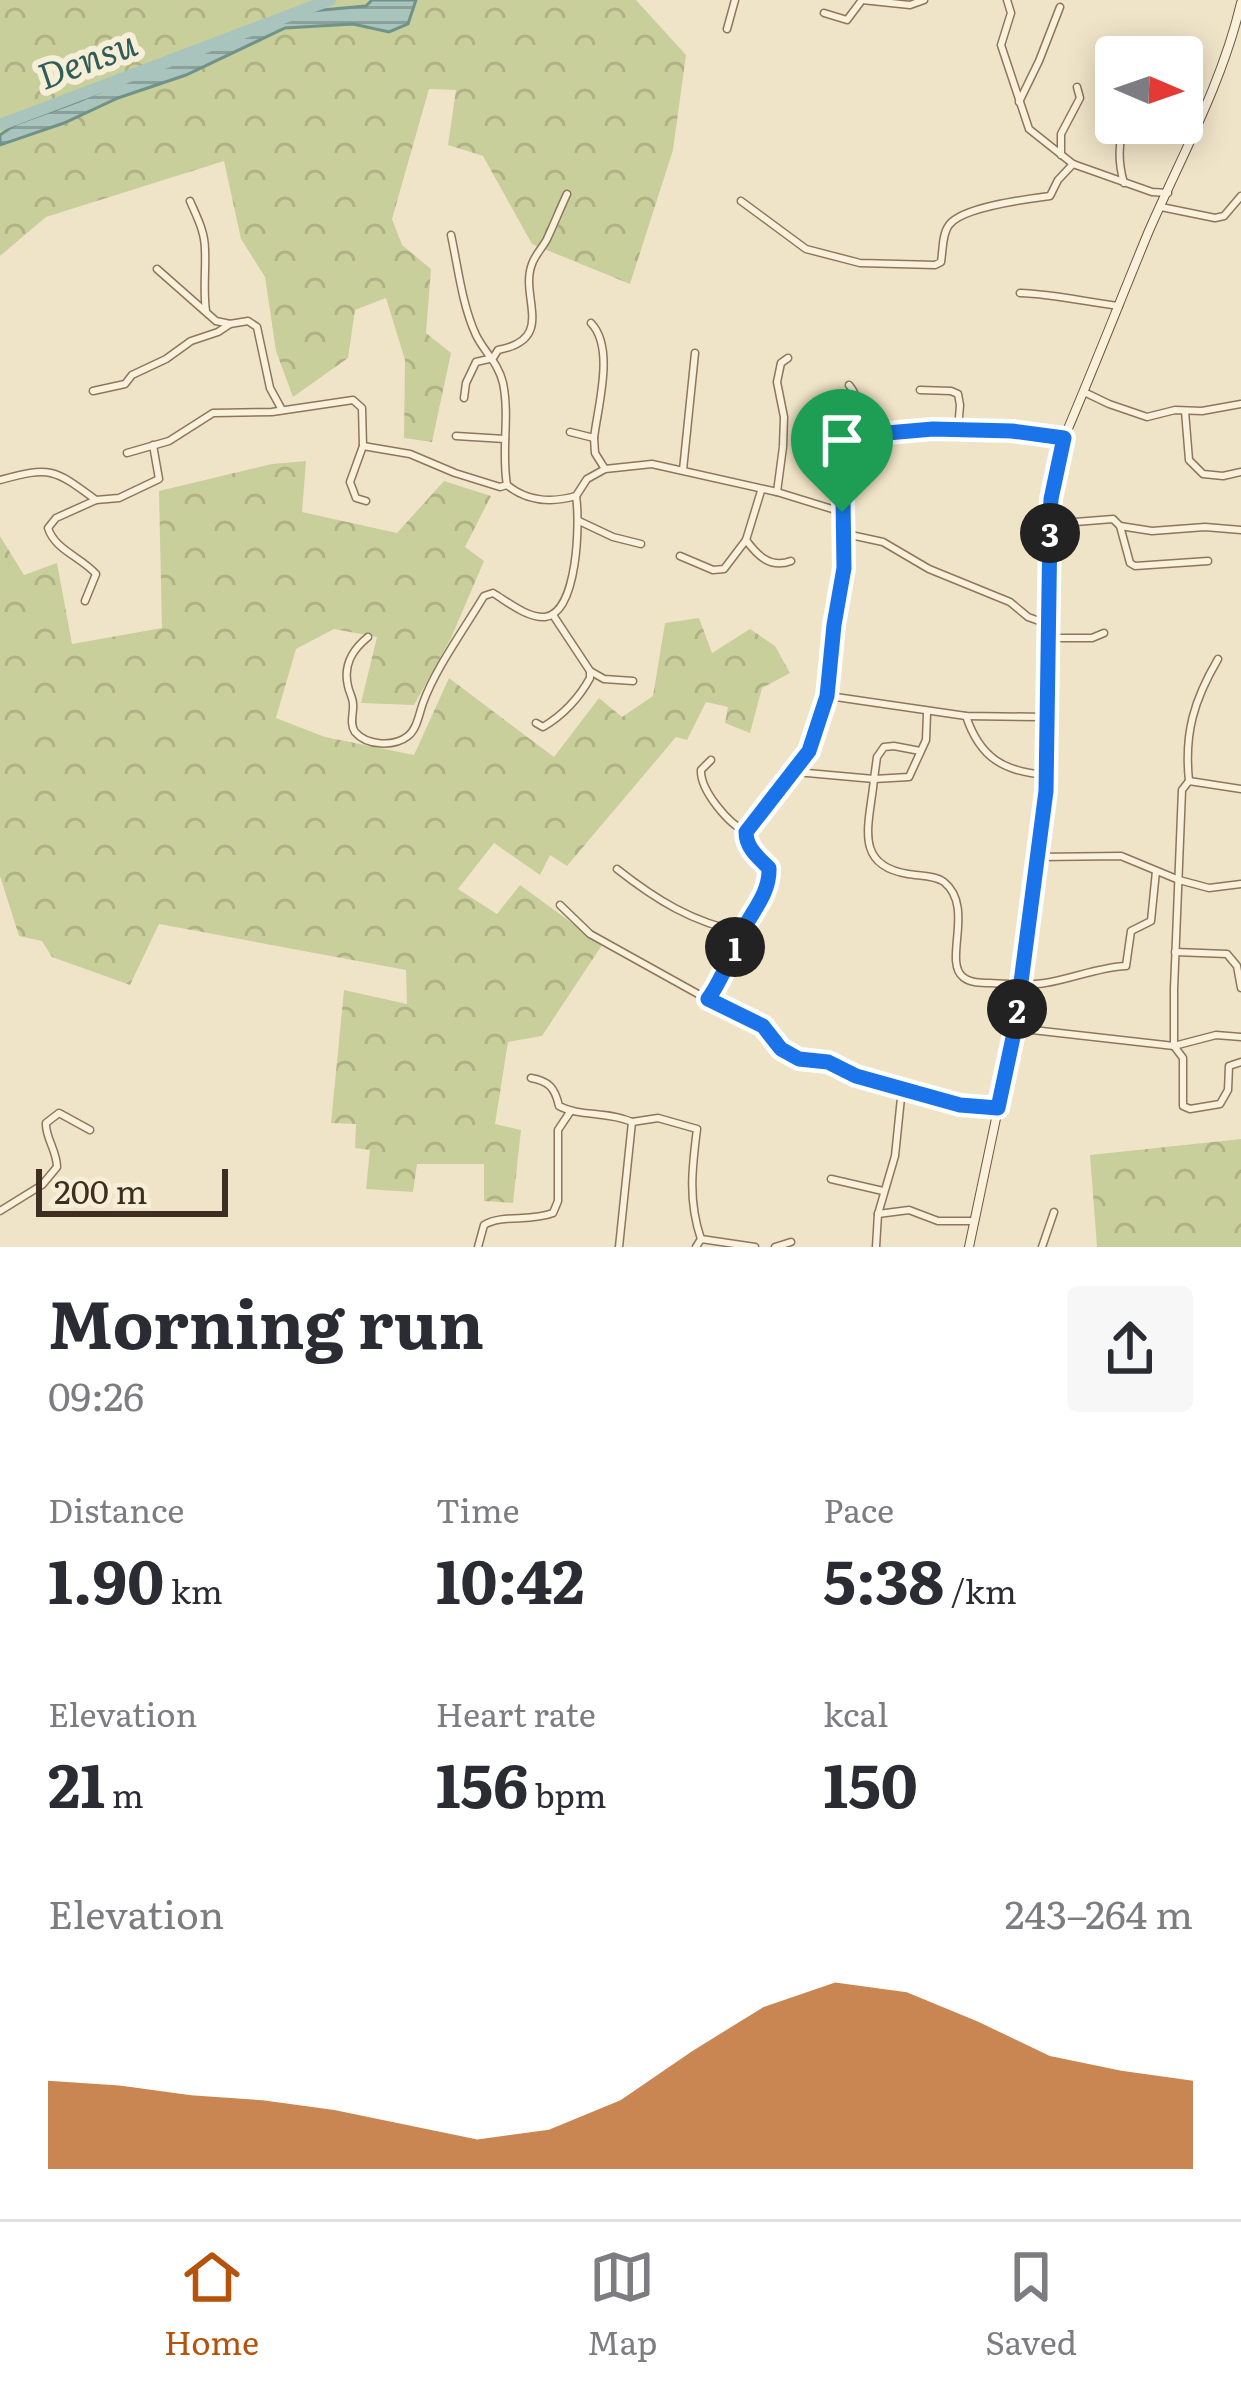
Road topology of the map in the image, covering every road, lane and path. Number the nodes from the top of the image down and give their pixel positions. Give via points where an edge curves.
1 (735, 0) edge
2 (862, 0) edge
3 (924, 0) edge
4 (1007, 0) edge
5 (1241, 3) edge
6 (1060, 7) dead end
7 (824, 13) dead end
8 (727, 29) dead end
9 (1238, 34) edge
10 (1077, 87) dead end
11 (1019, 102) junction
12 (1122, 144) edge
13 (1061, 155) junction
14 (1073, 164) junction
15 (1124, 184) junction
16 (567, 194) dead end
17 (1168, 194) junction
18 (1241, 196) edge
19 (190, 201) dead end
20 (741, 201) dead end
21 (1161, 207) junction
22 (451, 235) dead end
23 (157, 269) dead end
24 (1021, 293) dead end
25 (1119, 305) junction
26 (207, 315) junction
27 (591, 323) dead end
28 (230, 324) junction
29 (695, 353) dead end
30 (493, 358) junction
31 (788, 358) dead end
32 (850, 385) dead end
33 (920, 390) dead end
34 (93, 391) dead end
35 (1084, 392) junction
36 (464, 398) dead end
37 (1241, 404) edge
38 (281, 410) junction
39 (1185, 411) junction
40 (958, 430) junction
41 (570, 432) dead end
42 (864, 435) junction
43 (456, 436) dead end
44 (594, 437) junction
45 (1064, 438) junction
46 (506, 439) junction
47 (153, 445) junction
48 (363, 446) junction
49 (128, 453) dead end
50 (605, 469) junction
51 (683, 470) junction
52 (1241, 472) edge
53 (0, 480) edge
54 (507, 485) junction
55 (761, 489) junction
56 (777, 492) junction
57 (576, 496) junction
58 (96, 500) junction
59 (366, 501) dead end
60 (842, 512) junction
61 (579, 520) junction
62 (1050, 524) junction
63 (1120, 526) junction
64 (1241, 530) edge
65 (845, 534) junction
66 (746, 540) junction
67 (640, 544) dead end
68 (680, 556) dead end
69 (791, 561) dead end
70 (1208, 561) dead end
71 (85, 601) dead end
72 (553, 615) junction
73 (1050, 625) junction
74 (1104, 633) dead end
75 (368, 637) dead end
76 (1049, 638) junction
77 (1218, 659) dead end
78 (590, 670) junction
79 (633, 681) dead end
80 (827, 696) junction
81 (927, 712) junction
82 (966, 716) junction
83 (1046, 717) junction
84 (536, 723) dead end
85 (920, 751) junction
86 (711, 760) dead end
87 (796, 772) junction
88 (1047, 775) junction
89 (874, 779) junction
90 (1189, 781) junction
91 (1241, 789) edge
92 (746, 832) junction
93 (1039, 857) junction
94 (617, 868) dead end
95 (1156, 871) junction
96 (1180, 880) junction
97 (1241, 884) edge
98 (560, 905) dead end
99 (742, 932) junction
100 (1174, 952) junction
101 (1021, 984) junction
102 (1241, 988) edge
103 (708, 999) junction
104 (1015, 1028) junction
105 (1241, 1036) edge
106 (1174, 1046) junction
107 (1241, 1062) edge
108 (531, 1078) dead end
109 (902, 1088) junction
110 (998, 1108) junction
111 (570, 1112) junction
112 (632, 1122) junction
113 (90, 1130) dead end
114 (831, 1179) dead end
115 (884, 1191) junction
116 (0, 1211) edge
117 (1054, 1212) dead end
118 (878, 1214) junction
119 (975, 1221) junction
120 (791, 1242) dead end
121 (699, 1243) edge
122 (478, 1247) edge
123 (619, 1247) edge
124 (755, 1247) edge
125 (775, 1247) edge
126 (876, 1247) edge
127 (969, 1247) edge
128 (1042, 1247) edge

1 - 8 street
2 - 3 street
2 - 7 street via 847,20
4 - 11 street via 1000,45
5 - 9 street
6 - 11 street
9 - 17 street
10 - 13 street
11 - 13 street via 1029,129
12 - 15 street
13 - 14 street
14 - 15 street
14 - 20 street via 1050,196 952,220 935,265 860,262 806,249
15 - 17 street
16 - 30 street via 530,266 528,336
17 - 21 street
18 - 21 street via 1215,218
19 - 26 street via 206,250
21 - 25 street
22 - 30 street via 472,326
23 - 26 street
24 - 25 street
25 - 35 street
26 - 28 street
27 - 44 street via 602,334 604,357
28 - 34 street via 125,384
28 - 38 street via 257,327
29 - 51 street
30 - 36 street via 476,362
30 - 46 street
31 - 56 street via 777,382 784,417
32 - 42 street
33 - 40 street via 958,394
35 - 39 street via 1148,417
35 - 45 street
37 - 39 street
38 - 47 street via 213,412
38 - 48 street via 353,400 362,408
39 - 52 street via 1189,460 1203,474
40 - 42 street
40 - 45 street
41 - 44 street
42 - 60 street
43 - 46 street
44 - 50 street
45 - 62 street
46 - 54 street
47 - 49 street
47 - 58 street via 159,478
48 - 54 street
48 - 59 street via 345,480
50 - 51 street
50 - 57 street
51 - 55 street
53 - 58 street via 57,471
54 - 57 street via 537,500
55 - 56 street
55 - 66 street
56 - 60 street
57 - 61 street
58 - 71 street via 48,528 96,574
60 - 65 street
61 - 67 street
61 - 72 street via 568,589
62 - 63 street via 1113,519
62 - 73 street
63 - 64 street
63 - 70 street via 1135,566
65 - 73 street via 883,542
65 - 80 street
66 - 68 street via 724,569
66 - 69 street via 771,563
72 - 75 street via 533,616 493,593 484,596 428,689 415,728 393,742 373,741 352,725 347,666
72 - 78 street
73 - 76 street
74 - 76 street
76 - 83 street
77 - 90 street via 1192,709
78 - 79 street
78 - 84 street via 563,712 544,727
80 - 81 street
80 - 87 street
81 - 82 street
81 - 85 street
82 - 83 street
82 - 88 street via 984,752
83 - 88 street
85 - 89 street via 910,777
85 - 89 street via 884,747
86 - 92 street via 701,770 702,785
87 - 89 street
87 - 92 street
88 - 93 street
89 - 101 street via 873,858 893,872 945,883 957,902 962,976
90 - 91 street
90 - 96 street via 1182,790
92 - 99 street via 770,875
93 - 95 street via 1114,855
93 - 101 street
94 - 99 street via 680,912
95 - 96 street
95 - 101 street via 1152,919 1131,931 1126,966
96 - 97 street via 1209,888
96 - 100 street
98 - 103 street via 590,934
99 - 103 street
100 - 102 street via 1227,954
100 - 106 street
101 - 104 street
103 - 109 street via 763,1026 799,1059
104 - 106 street
104 - 110 street
105 - 106 street
106 - 107 street via 1184,1058 1186,1108 1220,1104 1229,1066
108 - 111 street via 545,1081
109 - 110 street
109 - 115 street
110 - 119 street
111 - 112 street
111 - 122 street via 558,1130 553,1213 494,1219
112 - 121 street via 658,1118 697,1129 690,1182
112 - 123 street
113 - 116 street via 58,1113 46,1123 57,1167
114 - 115 street
115 - 118 street
117 - 128 street
118 - 119 street via 909,1210 938,1221
118 - 126 street
119 - 127 street
120 - 125 street
121 - 124 street

